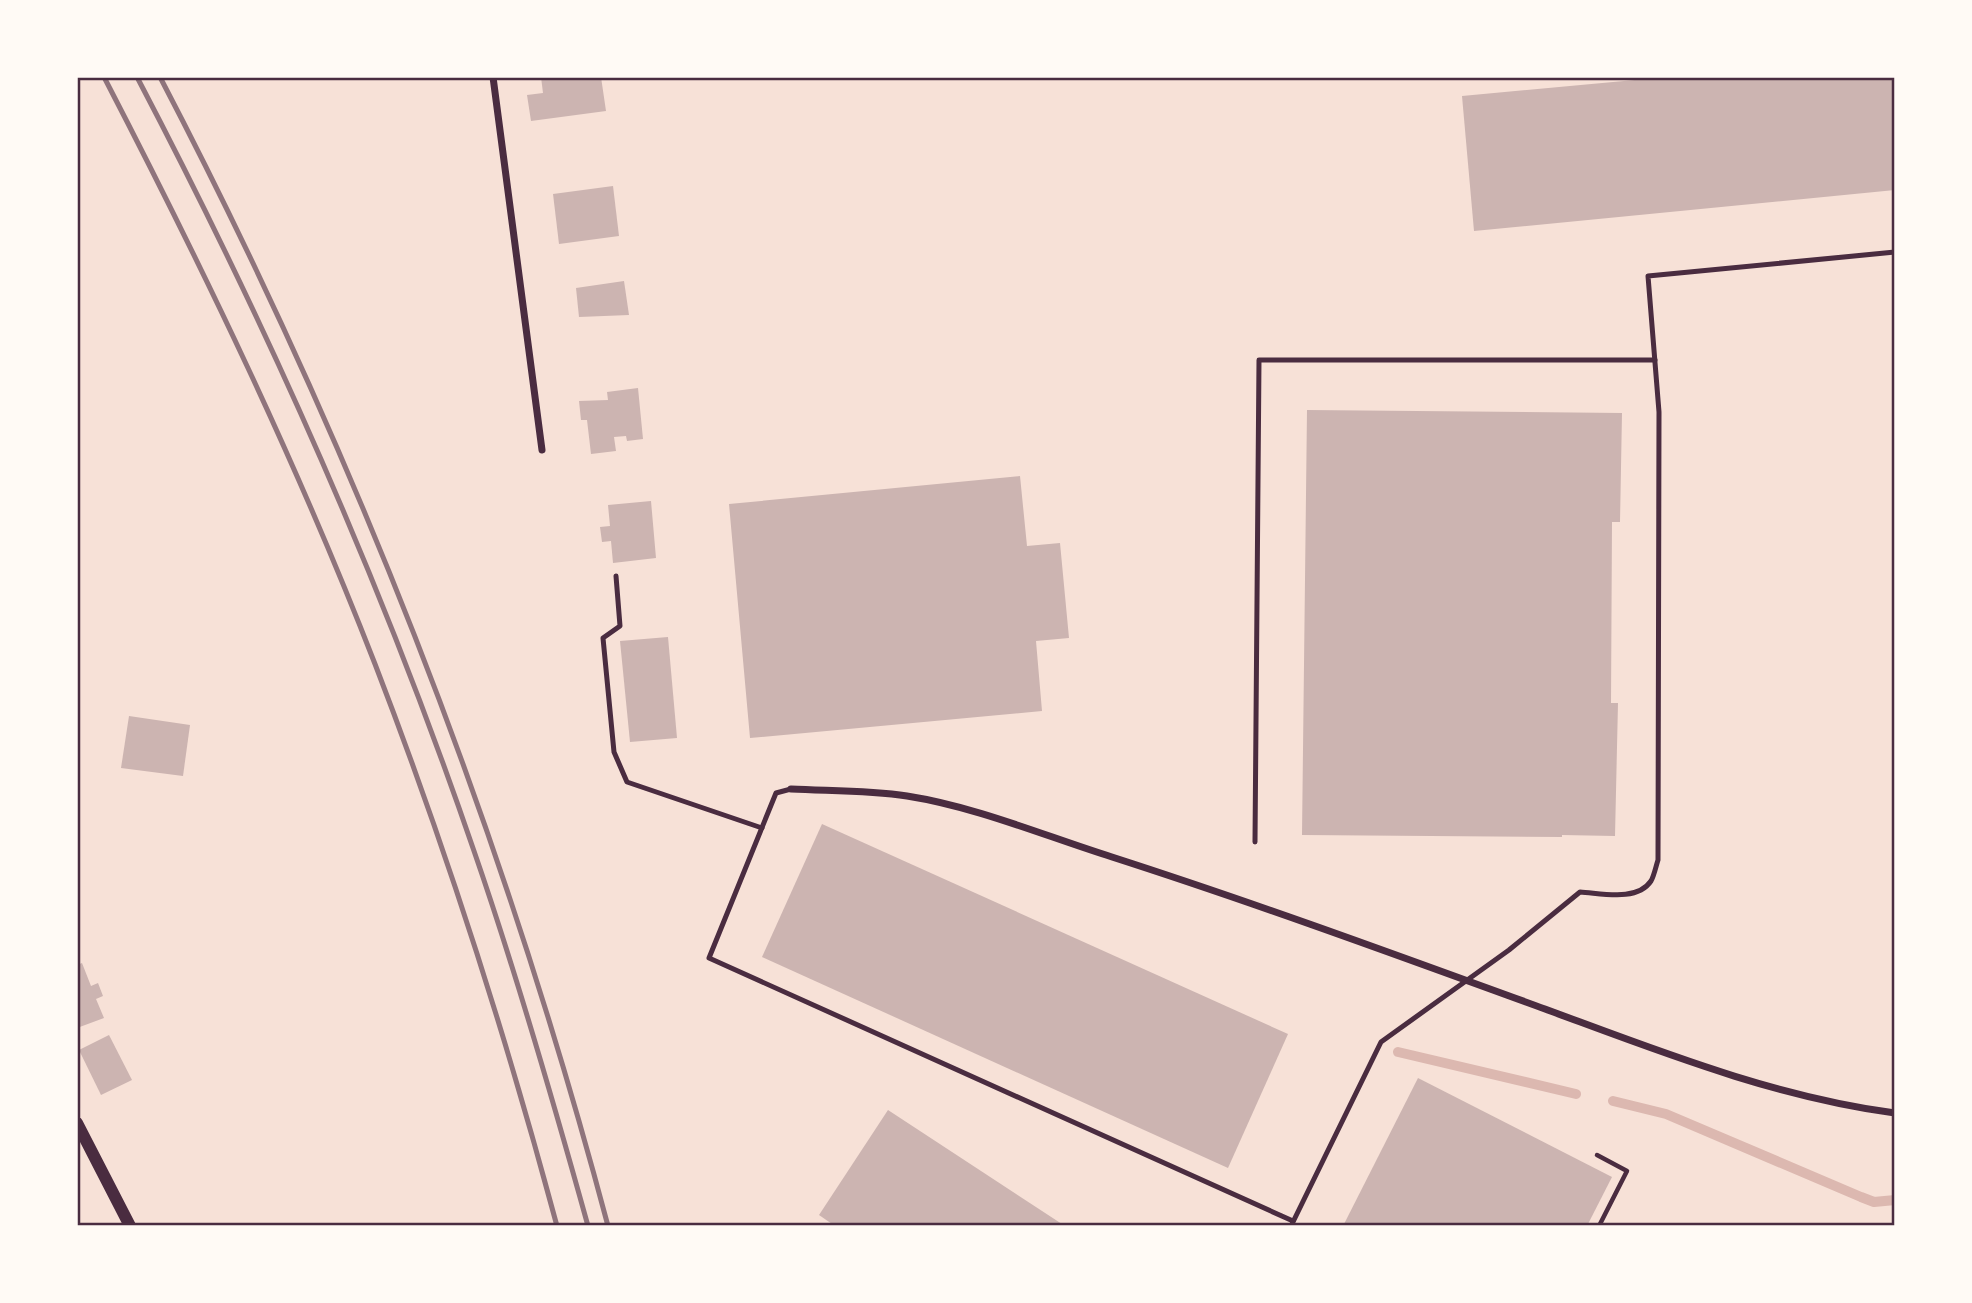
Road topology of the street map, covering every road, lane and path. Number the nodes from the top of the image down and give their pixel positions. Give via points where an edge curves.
1 (492, 77) edge
2 (1895, 252) edge
3 (1655, 360) junction
4 (542, 450) dead end
5 (617, 576) dead end
6 (791, 789) joint
7 (762, 828) junction
8 (1255, 842) dead end
9 (1466, 981) junction
10 (1895, 1114) edge
11 (77, 1123) edge
12 (1597, 1155) dead end
13 (1292, 1223) edge
14 (130, 1226) edge
15 (1599, 1226) edge

1 - 4 street
2 - 3 lane via 1648,276
3 - 8 lane via 1259,360
3 - 9 lane via 1659,412 1658,846 1651,880 1639,892 1580,892
5 - 7 lane via 620,626 603,638 614,752 627,782
6 - 7 lane via 776,793
6 - 9 street via 872,792 957,807 1153,870
7 - 13 lane via 709,958
9 - 10 street via 1773,1088
9 - 13 lane via 1381,1042
11 - 14 street
12 - 15 path via 1627,1171

